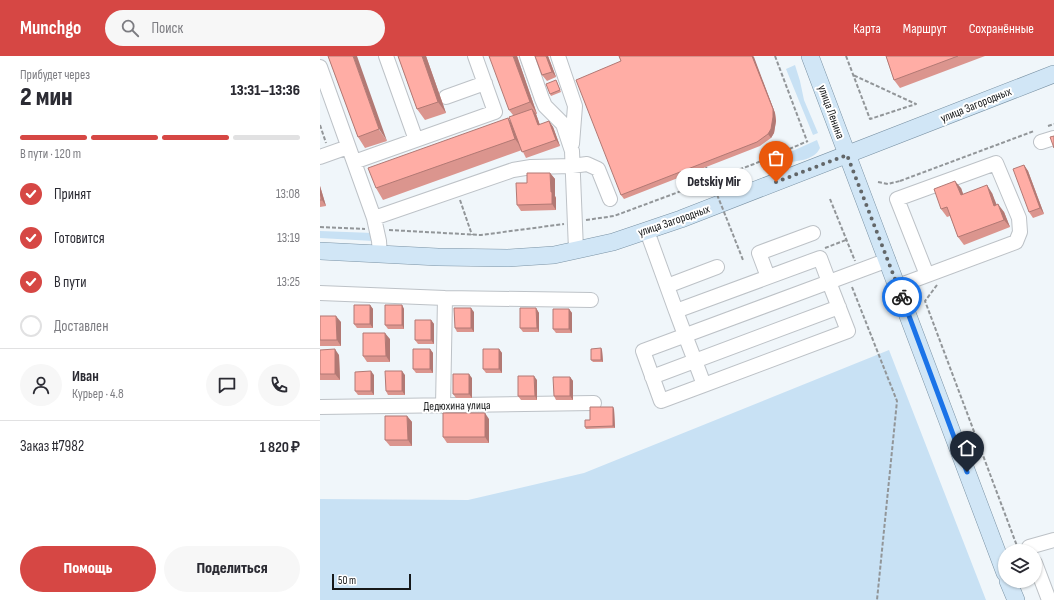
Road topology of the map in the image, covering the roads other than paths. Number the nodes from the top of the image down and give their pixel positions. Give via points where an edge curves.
1 (386, 56) edge
2 (475, 56) edge
3 (526, 56) edge
4 (558, 56) edge
5 (810, 56) edge
6 (320, 67) edge
7 (1054, 74) edge
8 (485, 83) junction
9 (446, 98) dead end
10 (1050, 132) edge
11 (1040, 136) road end
12 (416, 140) junction
13 (348, 147) junction
14 (572, 151) junction
15 (325, 155) edge
16 (847, 155) junction
17 (354, 162) junction
18 (572, 166) junction
19 (610, 199) dead end
20 (376, 224) junction
21 (647, 231) junction
22 (813, 233) dead end
23 (576, 250) junction
24 (320, 251) edge
25 (380, 255) junction
26 (888, 260) junction
27 (717, 267) dead end
28 (932, 273) junction
29 (768, 277) junction
30 (830, 282) junction
31 (667, 286) junction
32 (898, 286) junction
33 (320, 293) edge
34 (445, 298) junction
35 (591, 300) dead end
36 (839, 307) junction
37 (676, 311) junction
38 (685, 335) junction
39 (695, 361) junction
40 (652, 377) junction
41 (704, 385) junction
42 (594, 403) dead end
43 (320, 406) edge
44 (443, 406) junction
45 (1054, 540) edge
46 (1042, 544) edge
47 (998, 549) edge
48 (1042, 582) edge
49 (1011, 588) edge
50 (1016, 600) edge
51 (1049, 600) edge

1 - 12 lane
2 - 8 lane
3 - 14 lane via 542,99 563,124
4 - 14 lane via 575,106
5 - 16 main road, улица Ленина
6 - 13 lane
7 - 16 main road, улица Загородных
8 - 9 lane
8 - 12 lane via 495,112
10 - 11 lane
12 - 17 lane
13 - 15 lane
13 - 17 lane
14 - 18 lane
16 - 21 main road, улица Загородных
16 - 26 main road, улица Ленина
17 - 20 lane
18 - 19 lane via 586,164 598,169
18 - 20 lane via 513,170 456,190
18 - 23 lane
20 - 25 lane
21 - 23 main road, улица Загородных
21 - 31 lane
22 - 29 lane via 759,253
23 - 25 main road, улица Загородных via 530,257 484,259
24 - 25 main road, улица Загородных
26 - 30 lane
26 - 32 main road, улица Ленина
27 - 31 lane
28 - 28 lane via 896,199 996,162 1019,218 1020,232 1016,242
28 - 32 lane
29 - 30 lane via 820,258
29 - 37 lane
30 - 36 lane
30 - 38 lane
31 - 37 lane
32 - 47 main road, улица Ленина
33 - 34 lane
34 - 35 lane
34 - 44 lane
36 - 39 lane
36 - 41 lane via 848,331
37 - 38 lane
38 - 39 lane
38 - 40 lane via 642,351
39 - 40 lane
39 - 41 lane
40 - 41 lane via 661,401
42 - 44 lane, Дедюхина улица
43 - 44 lane, Дедюхина улица
45 - 46 lane
48 - 51 lane
49 - 50 main road

